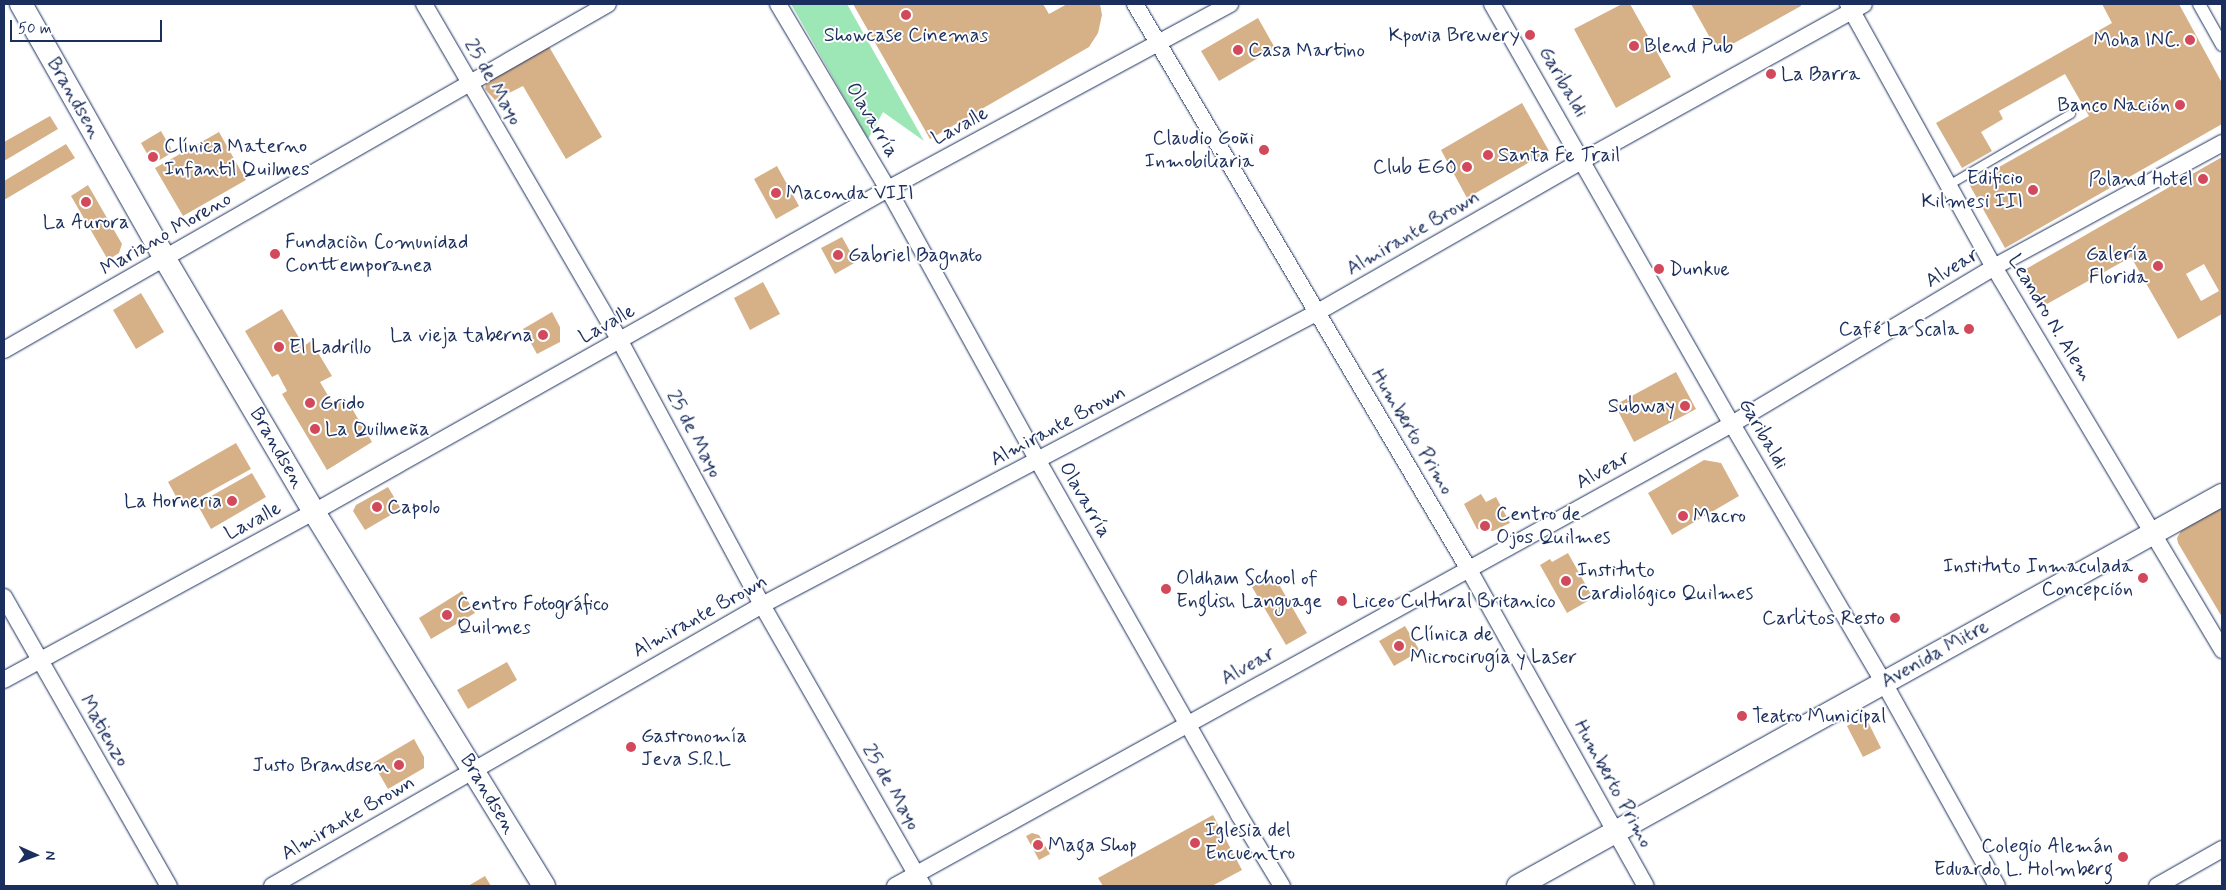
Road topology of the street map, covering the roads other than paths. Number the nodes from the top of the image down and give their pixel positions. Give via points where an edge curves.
1 (20, 4) edge
2 (424, 4) edge
3 (608, 4) edge
4 (778, 4) edge
5 (1135, 4) edge
6 (1230, 4) edge
7 (1492, 4) edge
8 (2199, 4) edge
9 (1855, 6) edge
10 (1158, 44) junction
11 (2222, 45) edge
12 (469, 84) junction
13 (2071, 114) dead end
14 (2222, 143) edge
15 (1583, 160) junction
16 (1949, 185) junction
17 (888, 189) junction
18 (165, 259) junction
19 (1994, 267) junction
20 (1316, 313) junction
21 (620, 341) junction
22 (4, 350) edge
23 (1732, 424) junction
24 (1038, 461) junction
25 (2222, 495) edge
26 (314, 512) junction
27 (2154, 533) junction
28 (1468, 568) junction
29 (4, 597) edge
30 (762, 605) junction
31 (2222, 650) edge
32 (39, 661) junction
33 (4, 680) edge
34 (1884, 682) junction
35 (1188, 724) junction
36 (473, 770) junction
37 (1615, 832) junction
38 (2222, 849) edge
39 (920, 880) edge
40 (169, 886) edge
41 (272, 886) edge
42 (544, 886) edge
43 (894, 886) edge
44 (1282, 886) edge
45 (1518, 886) edge
46 (1646, 886) edge
47 (1997, 886) edge
48 (2156, 886) edge

1 - 18 main road, Brandsen
2 - 12 street, 25 de Mayo
3 - 12 street, Mariano Moreno
4 - 17 street, Olavarría
5 - 10 street, Humberto Primo
6 - 10 street, Lavalle
7 - 15 street, Garibaldi
8 - 11 street
9 - 15 street, Almirante Brown
9 - 16 street, Leandro N. Alem
10 - 17 street, Lavalle
10 - 20 street, Humberto Primo
12 - 18 street, Mariano Moreno
12 - 21 street, 25 de Mayo
13 - 16 lane
14 - 19 street, Alvear
15 - 20 street, Almirante Brown
15 - 23 street, Garibaldi
16 - 19 street, Leandro N. Alem
17 - 21 street, Lavalle
17 - 24 street, Olavarría
18 - 22 street, Mariano Moreno
18 - 26 main road, Brandsen
19 - 23 street, Alvear
19 - 27 street, Leandro N. Alem
20 - 24 street, Almirante Brown
20 - 28 street, Humberto Primo
21 - 26 street, Lavalle
21 - 30 street, 25 de Mayo
23 - 28 street, Alvear
23 - 34 street, Garibaldi
24 - 30 street, Almirante Brown
24 - 35 street, Olavarría
25 - 27 main road, Avenida Mitre
26 - 32 street, Lavalle
26 - 36 main road, Brandsen
27 - 31 street, Leandro N. Alem
27 - 34 main road, Avenida Mitre
28 - 35 street, Alvear
28 - 37 street, Humberto Primo
29 - 32 street, Matienzo
30 - 36 street, Almirante Brown
30 - 39 street, 25 de Mayo
32 - 33 street, Lavalle
32 - 40 street, Matienzo
34 - 37 main road, Avenida Mitre
34 - 47 street, Garibaldi
35 - 39 street, Alvear
35 - 44 street, Olavarría
36 - 41 street, Almirante Brown
36 - 42 main road, Brandsen
37 - 45 main road, Avenida Mitre
37 - 46 street, Humberto Primo
38 - 48 street
39 - 43 street, Alvear

